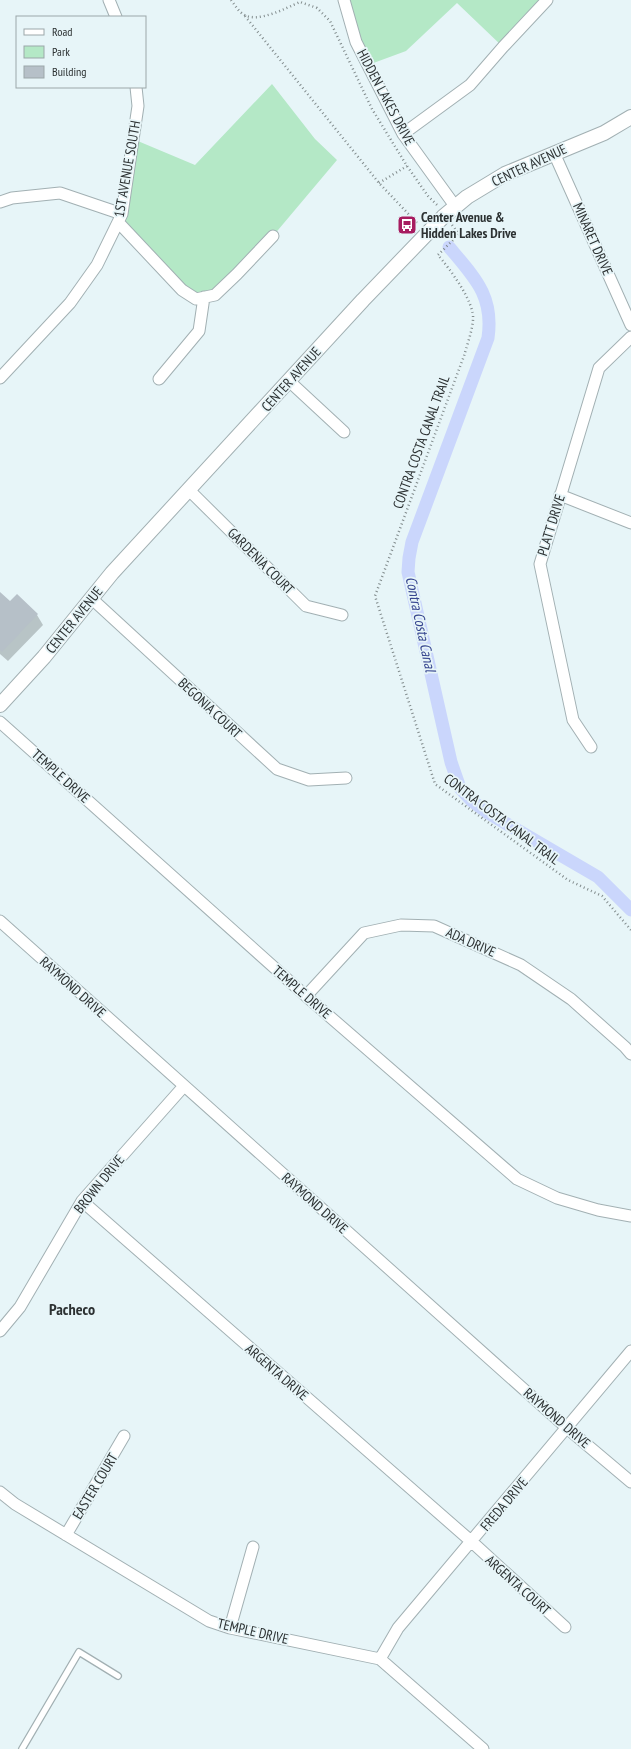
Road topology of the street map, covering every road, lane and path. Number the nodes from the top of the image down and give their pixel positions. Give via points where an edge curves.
1 (109, 0) edge
2 (231, 0) edge
3 (344, 0) edge
4 (547, 0) edge
5 (116, 16) edge
6 (245, 16) junction
7 (136, 88) edge
8 (631, 117) edge
9 (403, 134) junction
10 (554, 153) junction
11 (407, 166) junction
12 (379, 183) junction
13 (0, 202) edge
14 (450, 210) junction
15 (120, 218) junction
16 (426, 233) junction
17 (273, 236) dead end
18 (204, 297) junction
19 (631, 325) edge
20 (631, 337) edge
21 (0, 378) edge
22 (159, 379) dead end
23 (289, 381) junction
24 (344, 432) dead end
25 (189, 490) junction
26 (560, 495) junction
27 (631, 523) edge
28 (91, 598) junction
29 (342, 615) dead end
30 (0, 705) edge
31 (0, 722) edge
32 (590, 747) dead end
33 (346, 778) dead end
34 (0, 921) edge
35 (631, 930) edge
36 (306, 996) junction
37 (631, 1054) edge
38 (184, 1086) junction
39 (82, 1201) junction
40 (631, 1216) edge
41 (0, 1331) edge
42 (631, 1351) edge
43 (567, 1428) junction
44 (124, 1436) dead end
45 (631, 1482) edge
46 (0, 1492) edge
47 (66, 1535) junction
48 (472, 1542) junction
49 (253, 1547) dead end
50 (565, 1627) dead end
51 (230, 1628) junction
52 (380, 1659) junction
53 (118, 1676) dead end
54 (22, 1749) edge
55 (483, 1749) edge

1 - 5 street
2 - 6 path
3 - 9 street, HIDDEN LAKES DRIVE via 356,42
4 - 9 street via 470,85
6 - 11 path, CONTRA COSTA CANAL TRAIL via 259,18 300,2 317,8 336,31 372,109
6 - 12 path
7 - 15 street, 1ST AVENUE SOUTH via 138,106
8 - 10 street, CENTER AVENUE via 604,133
9 - 14 street, HIDDEN LAKES DRIVE
10 - 14 street, CENTER AVENUE via 505,174
10 - 19 street, MINARET DRIVE
11 - 12 path
11 - 14 path, CONTRA COSTA CANAL TRAIL via 428,196
12 - 16 path
13 - 15 street via 12,198 60,193
14 - 16 street, CENTER AVENUE
14 - 35 path, CONTRA COSTA CANAL TRAIL via 459,234 438,254 458,280 467,296 474,318 464,356 375,596 435,784 568,880 602,896
15 - 18 street via 182,290 196,299
15 - 21 street, 1ST AVENUE SOUTH via 97,265 70,303
16 - 23 street, CENTER AVENUE
17 - 18 street via 215,294
18 - 22 street via 199,331
20 - 26 street, PLATT DRIVE via 599,368
23 - 24 street
23 - 25 street, CENTER AVENUE
25 - 28 street, CENTER AVENUE
25 - 29 street, GARDENIA COURT via 306,606
26 - 27 street
26 - 32 street, PLATT DRIVE via 540,564 573,720
28 - 30 street, CENTER AVENUE via 44,657
28 - 33 street, BEGONIA COURT via 277,769 309,780
31 - 36 street, TEMPLE DRIVE
34 - 38 street, RAYMOND DRIVE
36 - 37 street, ADA DRIVE via 364,933 401,925 434,926 521,965 571,999
36 - 40 street, TEMPLE DRIVE via 517,1179 557,1198
38 - 39 street, BROWN DRIVE
38 - 43 street, RAYMOND DRIVE
39 - 41 street, BROWN DRIVE via 20,1307
39 - 48 street, ARGENTA DRIVE
42 - 43 street, FREDA DRIVE
43 - 45 street, RAYMOND DRIVE
43 - 48 street, FREDA DRIVE
44 - 47 street, EASTER COURT
46 - 47 street, TEMPLE DRIVE
47 - 51 street, TEMPLE DRIVE via 209,1621
48 - 50 street, ARGENTA COURT
48 - 52 street, FREDA DRIVE via 398,1628
49 - 51 street
51 - 52 street, TEMPLE DRIVE
52 - 55 street, TEMPLE DRIVE
53 - 54 lane via 79,1652

